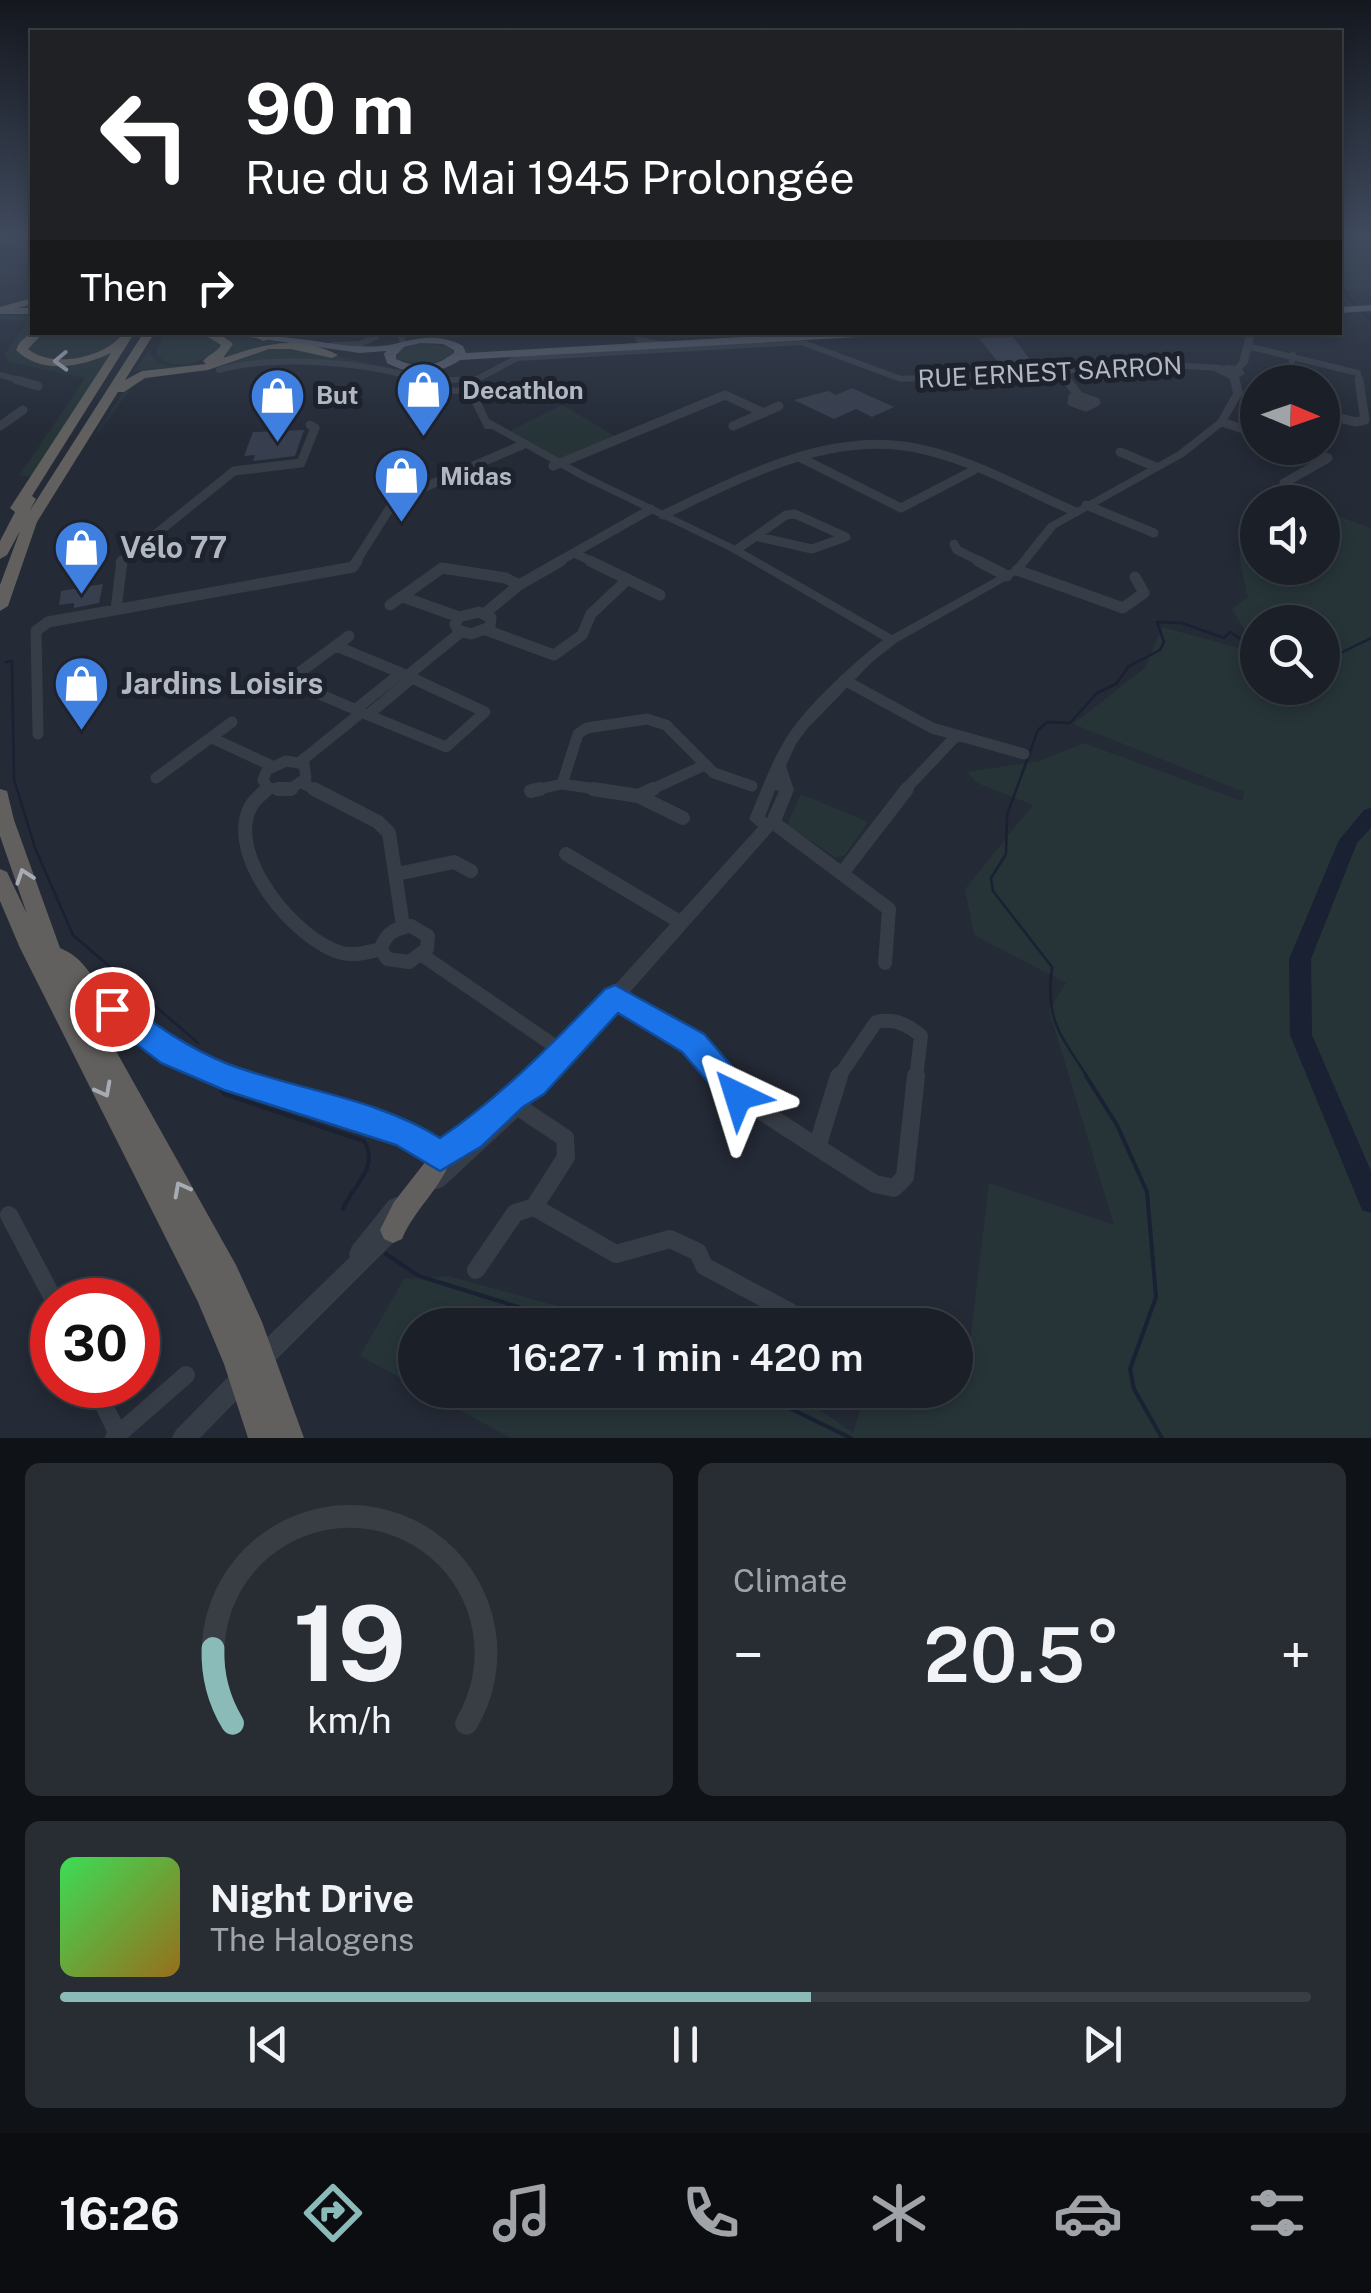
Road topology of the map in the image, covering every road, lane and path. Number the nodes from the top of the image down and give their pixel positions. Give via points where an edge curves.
1 (0, 311) edge
2 (30, 313) edge
3 (34, 335) edge
4 (138, 335) edge
5 (155, 335) edge
6 (155, 335) edge
7 (156, 335) edge
8 (210, 335) edge
9 (241, 335) edge
10 (256, 335) edge
11 (374, 335) edge
12 (632, 335) edge
13 (636, 335) edge
14 (836, 335) edge
15 (128, 336) edge
16 (264, 338) junction
17 (1248, 340) edge
18 (400, 341) edge
19 (661, 344) junction
20 (620, 346) junction
21 (331, 350) junction
22 (456, 355) junction
23 (1292, 357) junction
24 (393, 363) junction
25 (1291, 365) edge
26 (1325, 365) edge
27 (434, 368) junction
28 (1340, 369) edge
29 (219, 370) dead end
30 (1221, 370) joint
31 (1060, 371) junction
32 (1235, 372) junction
33 (0, 375) edge
34 (446, 383) junction
35 (38, 386) dead end
36 (467, 386) junction
37 (120, 389) junction
38 (1079, 396) dead end
39 (779, 406) dead end
40 (24, 410) dead end
41 (764, 412) junction
42 (1340, 418) edge
43 (1222, 422) junction
44 (310, 424) dead end
45 (0, 426) edge
46 (733, 426) dead end
47 (1240, 428) edge
48 (520, 446) junction
49 (1120, 452) dead end
50 (73, 453) junction
51 (800, 458) junction
52 (556, 465) junction
53 (1316, 465) edge
54 (1156, 467) junction
55 (974, 470) junction
56 (1284, 483) dead end
57 (1081, 508) junction
58 (654, 510) junction
59 (1154, 533) dead end
60 (0, 538) edge
61 (758, 538) junction
62 (954, 544) dead end
63 (736, 550) junction
64 (574, 553) junction
65 (0, 555) edge
66 (1012, 573) junction
67 (1135, 577) dead end
68 (628, 579) junction
69 (519, 585) junction
70 (660, 595) dead end
71 (403, 597) junction
72 (390, 605) dead end
73 (0, 606) edge
74 (116, 609) junction
75 (484, 614) junction
76 (459, 618) junction
77 (486, 630) junction
78 (461, 632) junction
79 (350, 636) dead end
80 (892, 640) junction
81 (336, 646) junction
82 (407, 676) junction
83 (289, 680) junction
84 (844, 680) junction
85 (273, 692) dead end
86 (362, 712) junction
87 (232, 722) dead end
88 (38, 734) dead end
89 (956, 736) junction
90 (212, 738) junction
91 (1024, 754) dead end
92 (300, 762) junction
93 (705, 765) junction
94 (272, 766) junction
95 (156, 778) dead end
96 (302, 782) junction
97 (562, 784) junction
98 (766, 787) junction
99 (268, 788) junction
100 (531, 791) dead end
101 (0, 796) edge
102 (638, 796) junction
103 (682, 818) dead end
104 (767, 822) junction
105 (566, 854) dead end
106 (472, 871) dead end
107 (843, 872) junction
108 (396, 874) junction
109 (0, 877) edge
110 (680, 922) junction
111 (403, 926) junction
112 (381, 949) junction
113 (51, 954) junction
114 (422, 954) junction
115 (885, 964) dead end
116 (615, 997) junction
117 (564, 1053) junction
118 (533, 1085) junction
119 (517, 1106) junction
120 (818, 1147) junction
121 (440, 1156) junction
122 (534, 1207) junction
123 (9, 1215) dead end
124 (392, 1230) junction
125 (476, 1270) dead end
126 (214, 1276) junction
127 (42, 1278) edge
128 (333, 1286) junction
129 (783, 1308) edge
130 (186, 1375) dead end
131 (104, 1408) edge
132 (116, 1436) edge
133 (184, 1438) edge
134 (263, 1438) edge
135 (289, 1438) edge

1 - 2 main road
15 -> 3 highway via 98,355 46,362 22,350
4 - 65 highway
5 - 37 highway
6 - 50 highway
7 - 8 highway via 153,357 167,364 209,361 226,350 222,338
9 - 16 main road
10 - 16 highway
11 - 21 street
12 - 20 street
13 - 19 street
14 - 19 main road
15 - 60 highway
16 - 21 main road
17 - 23 street
17 - 32 street
18 - 21 main road via 368,351
18 - 22 main road via 433,339
18 - 24 main road via 390,354
19 - 20 main road
20 - 22 main road
21 - 24 main road
21 - 37 highway via 268,346 208,367 154,372
22 - 27 main road
22 - 36 street via 453,371
23 - 25 street
23 - 26 street
24 - 27 main road
27 - 34 street via 448,372
28 - 42 street via 1358,373 1364,420
29 - 34 street via 327,364
30 - 31 street, RUE ERNEST SARRON
30 - 32 street
31 - 36 street, RUE ERNEST SARRON via 902,379 807,342 517,358
31 - 38 street
32 - 43 street via 1238,393
33 - 35 street
34 - 36 street
36 - 48 street via 494,433
37 - 50 highway
39 - 41 street
40 - 45 street
41 - 46 street
41 - 52 street via 725,396
43 - 47 street
43 - 54 street
44 - 74 street via 315,428 301,463 234,471 125,556
48 - 52 street
48 - 74 street via 395,500 353,567
49 - 54 street
50 - 73 highway via 30,522
51 - 55 street via 820,450 897,447
51 - 55 street via 901,508
51 - 58 street
52 - 58 street
53 - 56 street
54 - 57 street
55 - 57 street
57 - 59 street
57 - 66 street via 1052,526
58 - 63 street
58 - 64 street
61 - 61 street via 791,512 846,537 800,552
61 - 63 street
62 - 66 street
63 - 80 street
64 - 68 street
64 - 69 street
66 - 67 street via 1123,608 1144,593
66 - 80 street
68 - 70 street
68 - 77 street via 591,614 582,635 554,656
69 - 71 street via 442,568
69 - 75 street
71 - 72 street
71 - 76 street
74 - 88 street via 48,622 36,631
75 - 76 street
75 - 77 street via 492,621
76 - 78 street
77 - 78 street
78 - 82 street
79 - 81 street
80 - 84 street
81 - 82 street
81 - 83 street
82 - 86 street
82 - 86 street via 485,712 446,747
83 - 85 street
83 - 86 street
84 - 89 street
84 - 98 street via 790,744
86 - 92 street
87 - 90 street
89 - 91 street
89 - 107 street via 886,811
90 - 94 street
90 - 95 street
92 - 94 street
92 - 96 street via 308,773
93 - 97 street via 666,725 647,719 578,734
93 - 98 street
93 - 102 street
94 - 99 street via 262,780
96 - 99 street via 281,791
96 - 108 street via 378,822 389,833
97 - 100 street
97 - 102 street
98 - 104 street
99 - 112 street via 244,815 253,865 266,891 330,948 345,954
113 -> 101 highway
102 - 103 street
104 - 107 street
104 - 110 street
105 - 110 street
106 - 108 street via 454,862
107 - 115 street via 888,909
108 - 111 street
109 -> 126 highway via 66,1016
110 - 116 street
111 - 112 street via 389,932
111 - 114 street via 428,936
112 - 114 street via 393,962
113 - 121 highway via 70,962 92,992 172,1054 406,1134
126 -> 113 highway
114 - 117 street
116 - 117 street
116 - 120 street via 693,1043 738,1096
117 - 118 street
118 - 119 street
118 - 121 street
119 - 122 street via 565,1132 570,1142
119 - 124 street via 446,1168
120 - 120 street via 875,1184 894,1188 904,1177 921,1036 912,1027 876,1022 840,1070
121 - 124 highway via 437,1170 398,1212
121 - 128 street
122 - 125 street via 515,1213
122 - 129 street via 616,1254 670,1239 698,1252 704,1266
123 - 127 street
124 - 128 street
126 - 134 highway
126 - 135 highway via 248,1322
128 - 133 street
130 - 132 street
131 - 132 street

